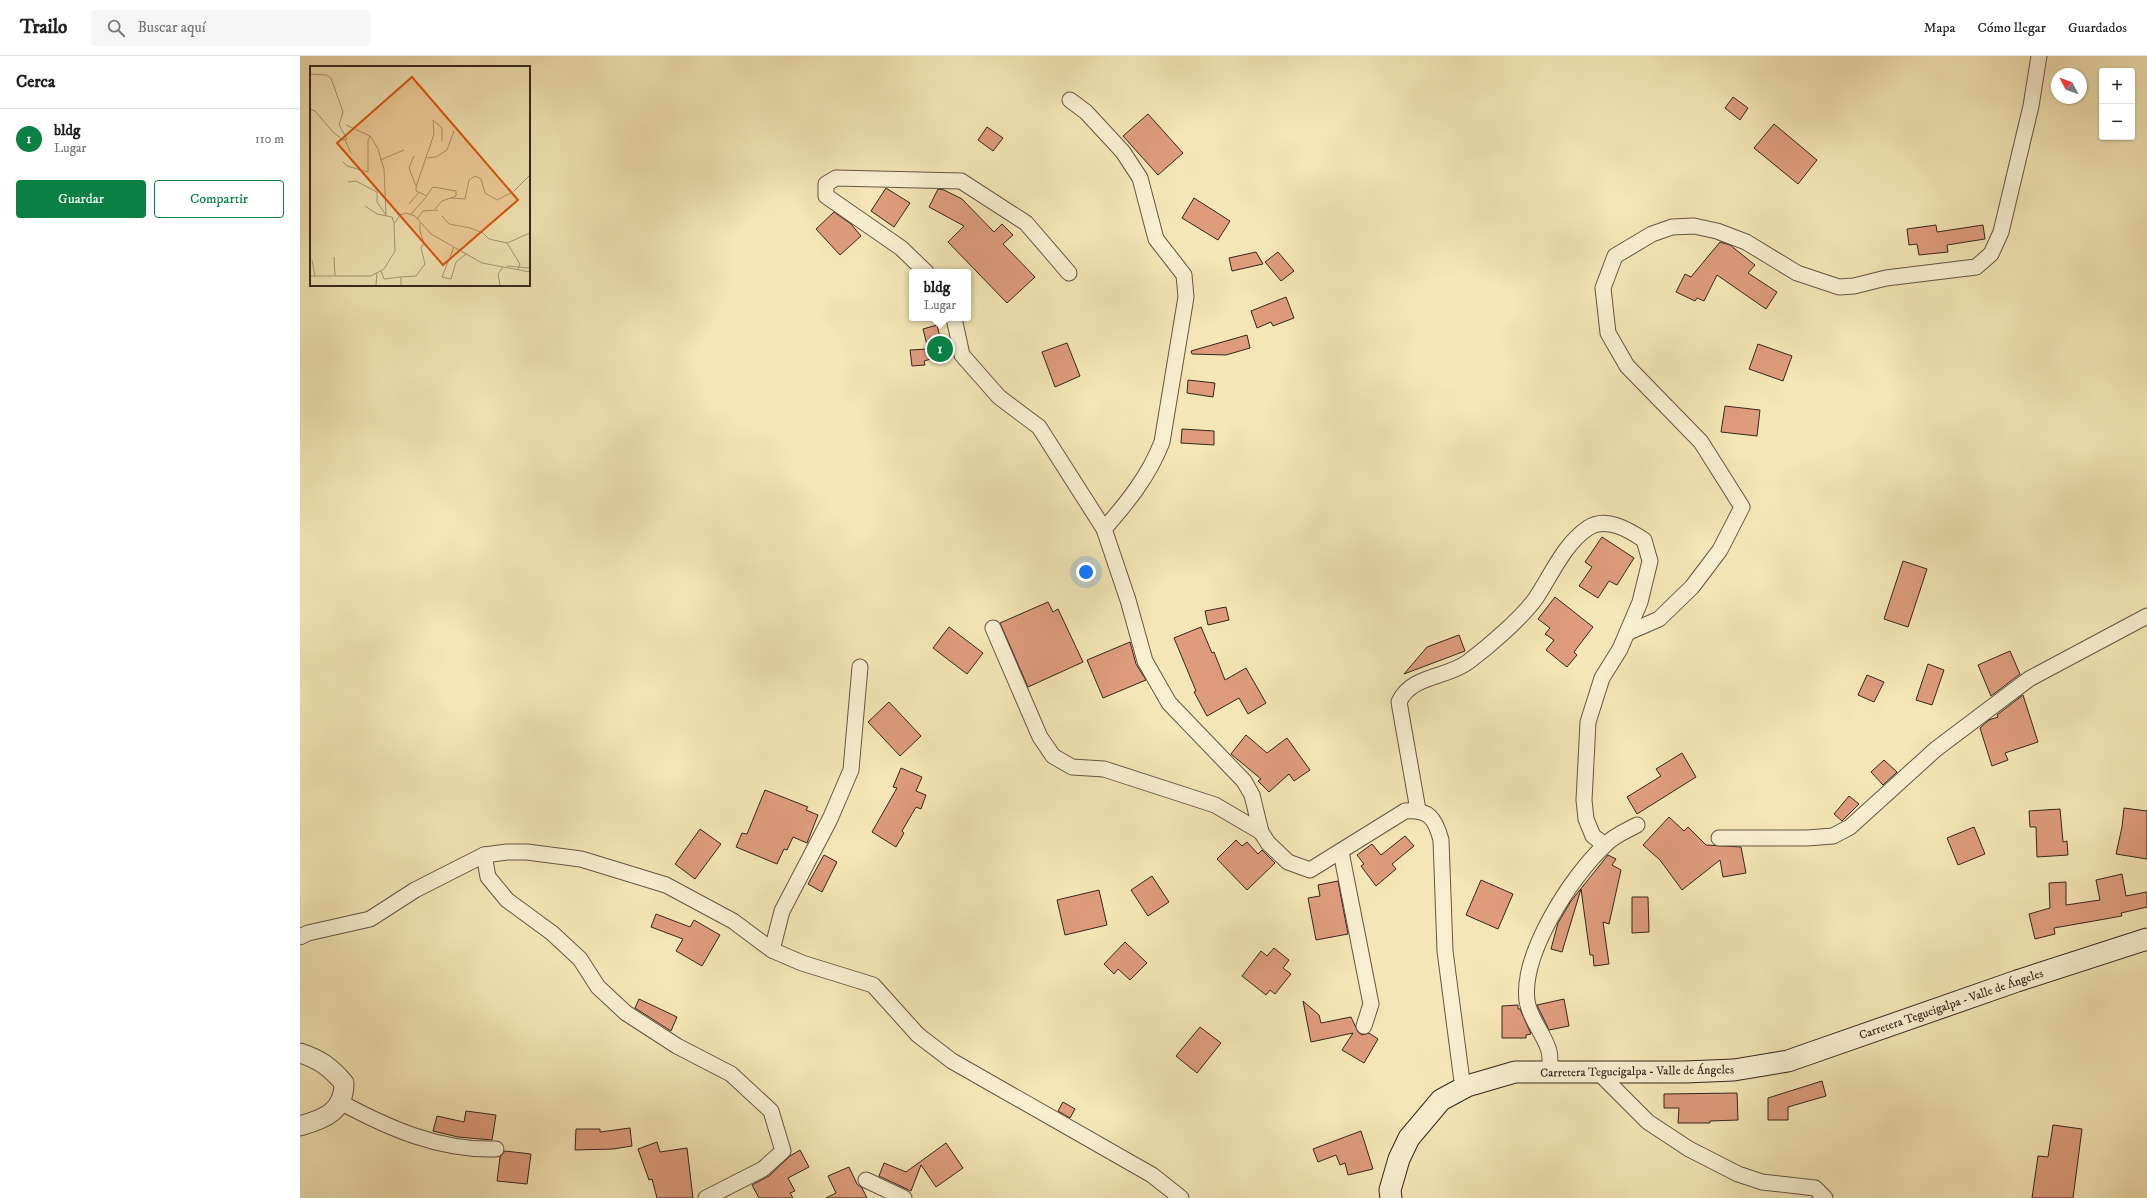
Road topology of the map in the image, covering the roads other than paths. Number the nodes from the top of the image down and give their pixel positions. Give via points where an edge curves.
1 (2039, 56) edge
2 (1070, 100) dead end
3 (923, 269) edge
4 (1069, 273) dead end
5 (955, 321) edge
6 (1104, 529) junction
7 (2147, 616) edge
8 (993, 628) dead end
9 (1627, 634) junction
10 (860, 667) dead end
11 (1418, 810) junction
12 (1637, 825) dead end
13 (1262, 832) junction
14 (1719, 838) dead end
15 (1604, 845) junction
16 (1341, 852) junction
17 (484, 855) junction
18 (300, 937) edge
19 (2147, 939) edge
20 (772, 950) junction
21 (1364, 1026) dead end
22 (300, 1053) edge
23 (1550, 1072) junction
24 (1598, 1072) junction
25 (1463, 1089) junction
26 (340, 1102) junction
27 (300, 1126) edge
28 (496, 1150) dead end
29 (866, 1180) dead end
30 (706, 1198) edge
31 (904, 1198) edge
32 (1181, 1198) edge
33 (1391, 1198) edge
34 (1825, 1198) edge

1 - 9 street via 2031,106 2001,232 1991,254 1976,267 1886,278 1839,287 1797,273 1746,242 1694,226 1666,229 1628,246 1614,256 1603,288 1608,333 1626,366 1701,442 1742,507 1720,550 1692,587 1659,619
2 - 6 street via 1086,112 1123,152 1140,178 1156,239 1184,275 1186,297 1162,442 1154,463
3 - 4 street via 901,248 826,196 826,184 836,178 961,181 1026,223
5 - 6 street via 962,355 999,397 1039,427
6 - 13 street via 1128,600 1145,662 1169,703 1244,782 1252,795
7 - 14 street via 2029,679 1936,749 1850,827 1833,836
8 - 13 street via 1040,737 1053,756 1072,766 1104,769 1215,805
9 - 11 street via 1640,602 1650,561 1644,540 1626,529 1608,523 1589,527 1566,550 1521,616 1467,663 1411,686 1403,693 1399,702
9 - 15 street via 1600,683 1586,736 1586,819 1593,836
10 - 20 street via 851,770 830,819 782,912
11 - 16 street via 1405,811
11 - 25 street via 1430,816 1438,827 1441,840 1446,951
12 - 15 street
13 - 16 street via 1268,843 1288,862 1310,870
15 - 23 street via 1563,896 1530,962 1526,983 1528,1002 1534,1024 1548,1049
16 - 21 street via 1371,1004
17 - 18 street via 415,890 370,919
17 - 20 street via 527,852 581,859 666,885 733,921
17 - 30 street via 488,877 507,900 580,959 598,987 626,1013 677,1046 731,1074 771,1111 783,1151 763,1169
19 - 24 main road, Carretera Tegucigalpa - Valle de Ángeles via 2017,981 1788,1061 1734,1070
20 - 32 street via 802,963 873,985 918,1035 952,1061 1152,1175
22 - 26 street via 314,1057 330,1067 344,1083 344,1094
23 - 24 main road, Carretera Tegucigalpa - Valle de Ángeles
23 - 25 main road, Carretera Tegucigalpa - Valle de Ángeles via 1515,1072
24 - 34 street via 1648,1122 1689,1149 1738,1174 1762,1182 1815,1188
25 - 33 main road, Carretera Tegucigalpa - Valle de Ángeles via 1441,1100 1409,1138 1399,1159 1390,1190
26 - 27 street via 334,1113
26 - 28 street via 370,1119 425,1140
29 - 31 street

